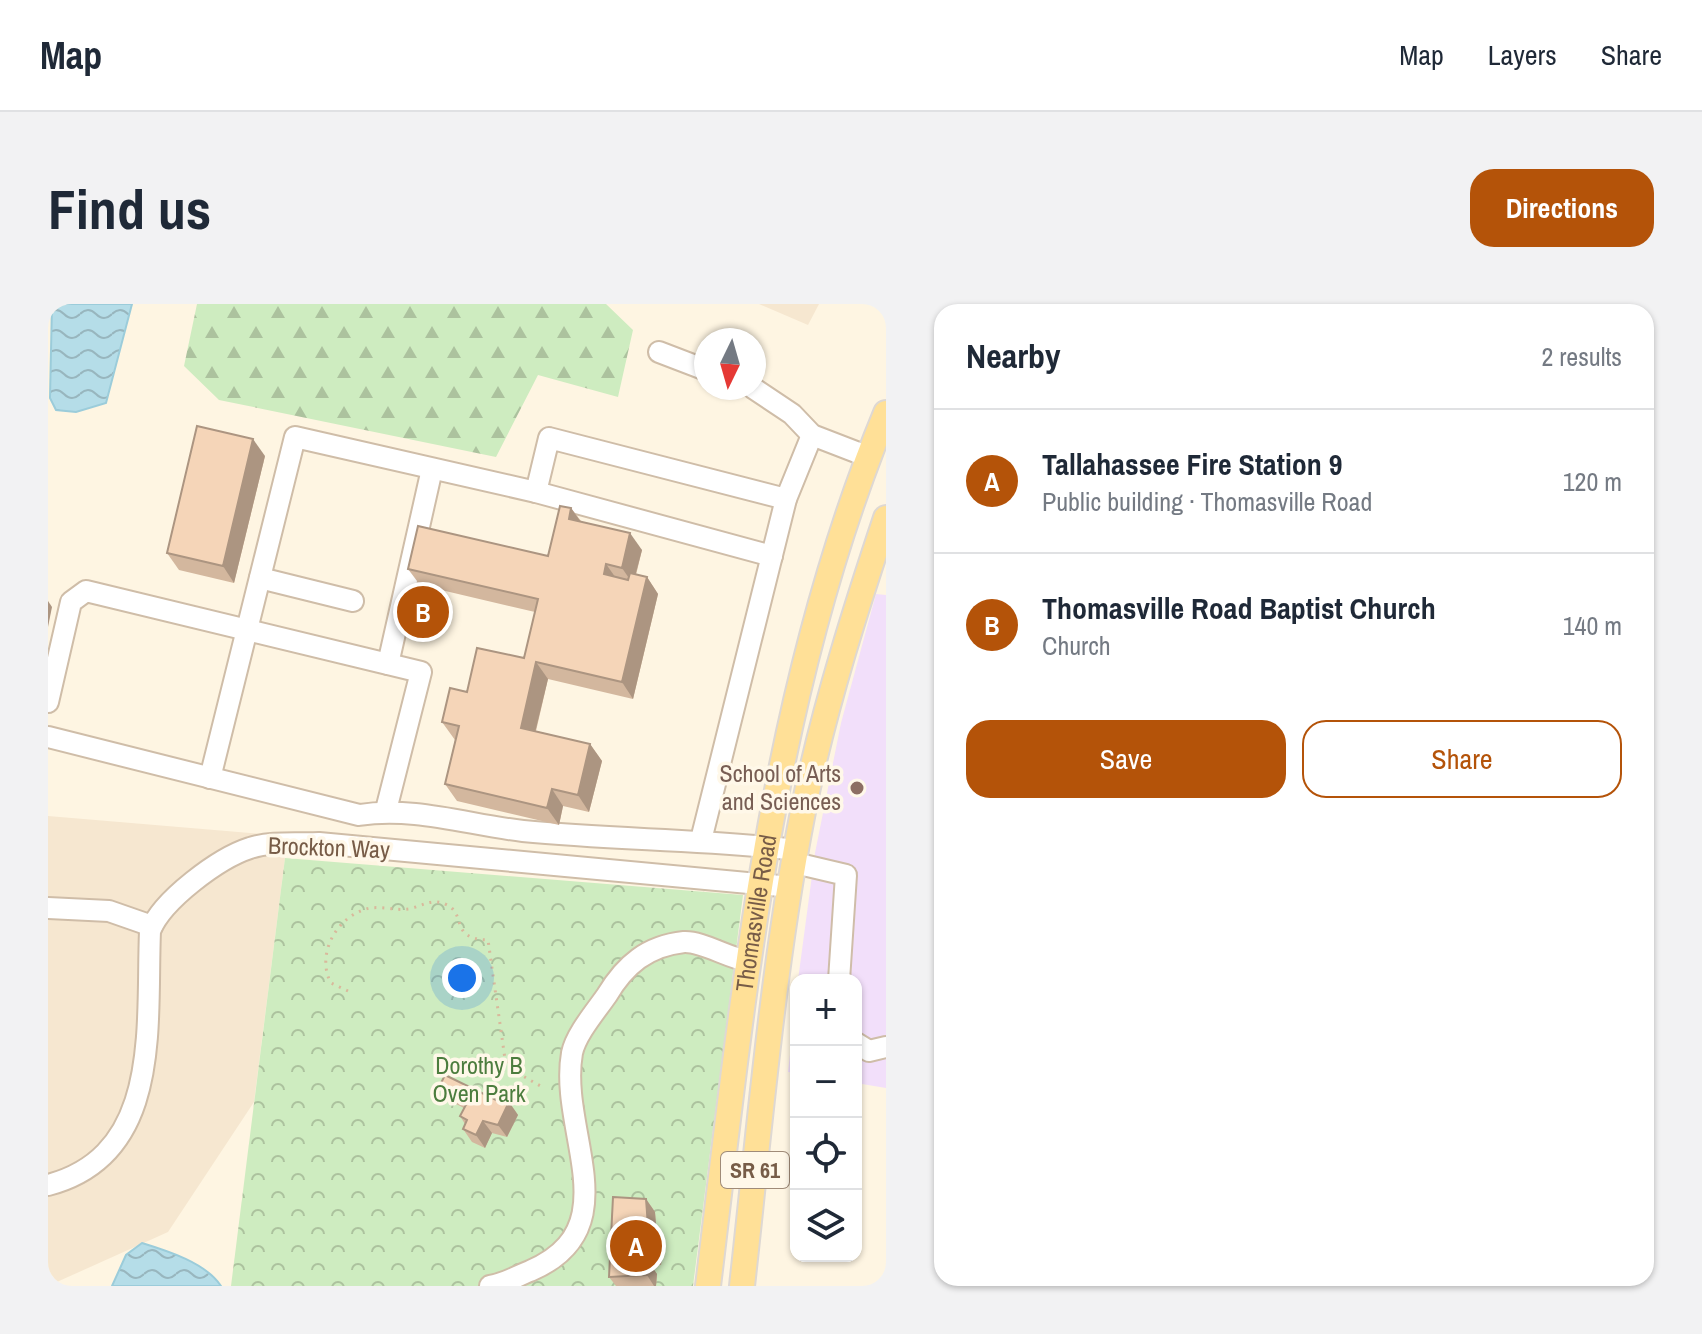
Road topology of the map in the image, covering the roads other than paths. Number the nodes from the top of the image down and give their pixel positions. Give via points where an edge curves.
1 (659, 352) dead end
2 (694, 365) edge
3 (766, 397) edge
4 (886, 413) edge
5 (812, 435) junction
6 (877, 446) edge
7 (432, 469) junction
8 (536, 492) junction
9 (786, 499) junction
10 (886, 518) edge
11 (772, 556) junction
12 (260, 578) junction
13 (353, 601) dead end
14 (247, 629) junction
15 (388, 664) junction
16 (48, 702) edge
17 (48, 737) edge
18 (210, 778) junction
19 (386, 810) junction
20 (701, 840) junction
21 (765, 846) junction
22 (794, 867) junction
23 (758, 883) junction
24 (48, 908) edge
25 (152, 926) junction
26 (748, 961) junction
27 (839, 974) edge
28 (861, 1046) edge
29 (886, 1047) edge
30 (728, 1124) junction
31 (760, 1128) junction
32 (48, 1185) edge
33 (490, 1286) edge
34 (708, 1286) edge
35 (742, 1286) edge

1 - 2 street
3 - 5 street
4 - 6 main road, Thomasville Road / SR 61
5 - 6 street
5 - 9 street
6 - 21 main road, Thomasville Road / SR 61 via 816,614
7 - 8 street
7 - 12 street via 295,437
7 - 15 street
8 - 9 street via 549,438
8 - 11 street
9 - 11 street
10 - 22 main road, Thomasville Road / SR 61 via 829,703
11 - 20 street
12 - 13 street
12 - 14 street
14 - 15 street
14 - 16 street via 86,591 71,602
14 - 18 street
15 - 19 street via 421,672
17 - 18 street
18 - 19 street via 359,815
19 - 20 street via 523,831
20 - 21 street
21 - 22 street
21 - 23 main road, Thomasville Road / SR 61
22 - 23 street, Brockton Way
22 - 27 street via 846,875
22 - 31 main road, Thomasville Road / SR 61
23 - 25 street, Brockton Way via 319,843 253,846 196,879
23 - 26 main road, Thomasville Road / SR 61
24 - 25 street via 109,911
25 - 32 street via 145,1062 133,1113 106,1153 84,1172
26 - 30 main road, Thomasville Road / SR 61
26 - 33 street via 687,942 649,950 621,975 573,1049 570,1087 586,1193 579,1232 556,1260
28 - 29 street via 869,1051
30 - 31 main road
30 - 34 main road, Thomasville Road / SR 61
31 - 35 main road, Thomasville Road / SR 61

